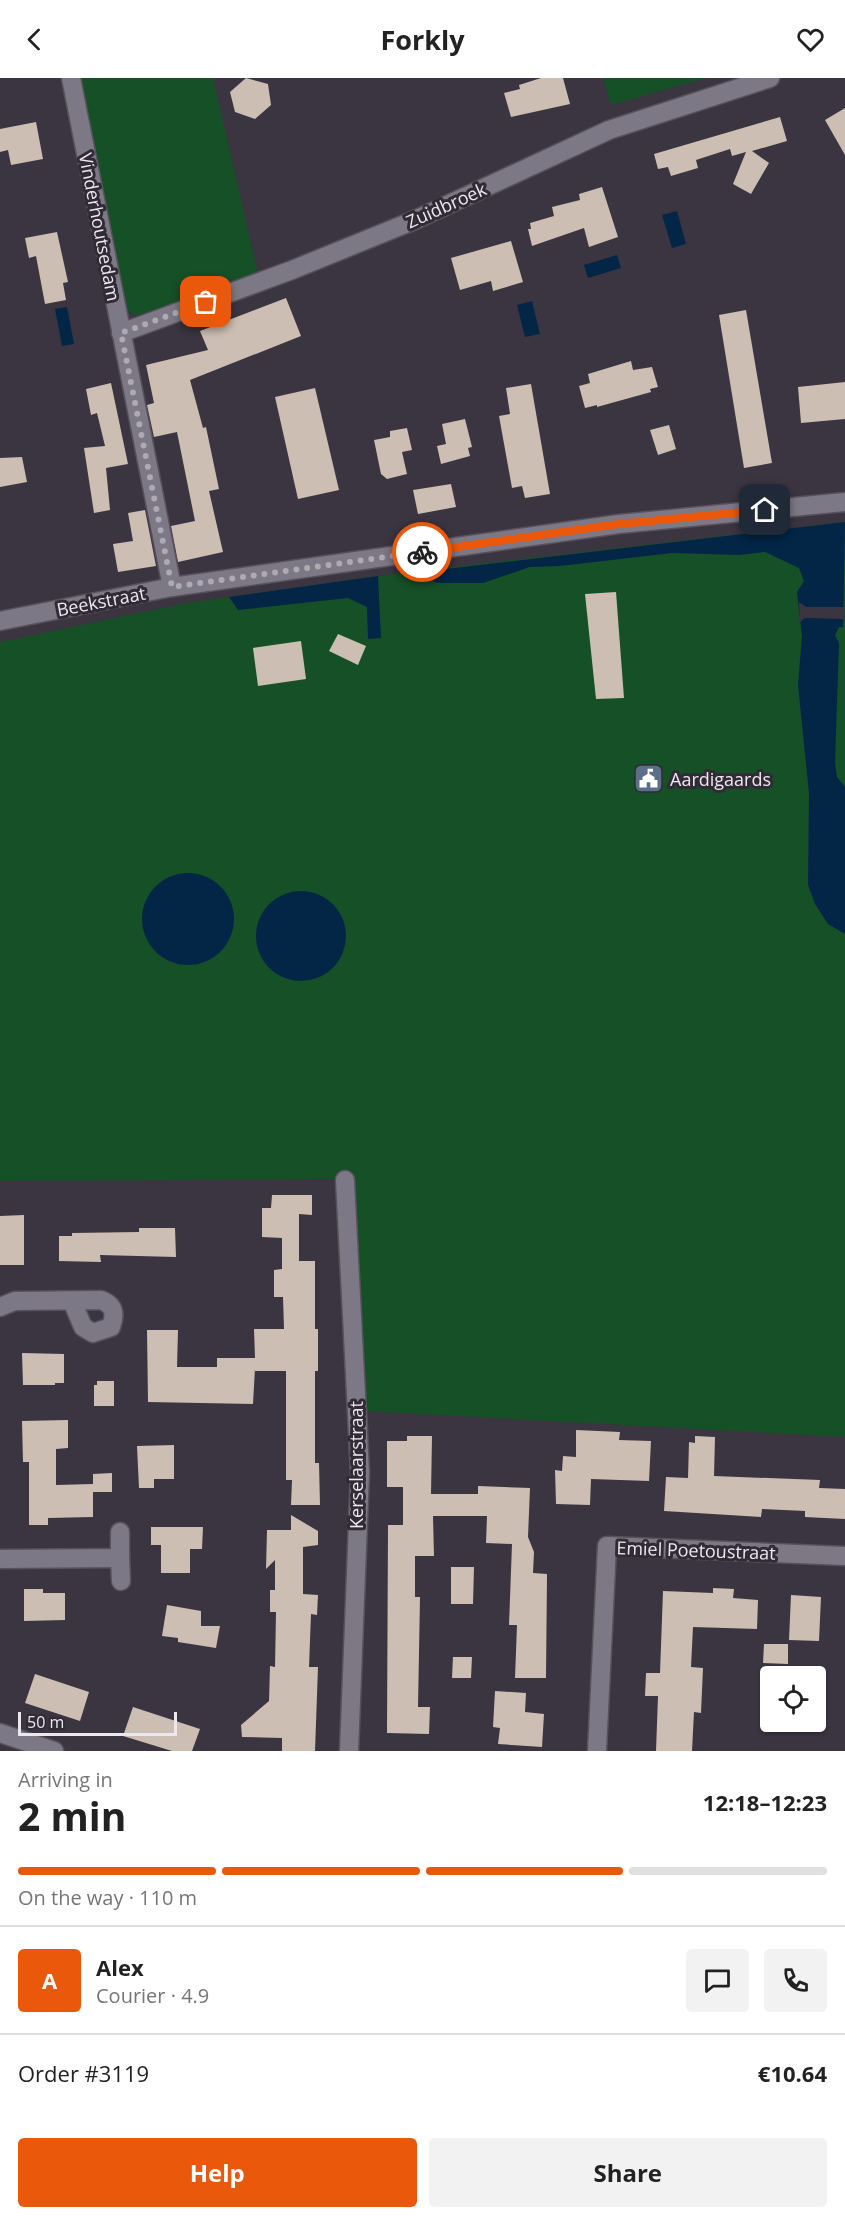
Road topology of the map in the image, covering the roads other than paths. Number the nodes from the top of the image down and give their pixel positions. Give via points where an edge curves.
1 (71, 78) edge
2 (770, 78) edge
3 (121, 333) junction
4 (845, 502) edge
5 (172, 587) junction
6 (0, 621) edge
7 (345, 1180) dead end
8 (72, 1301) dead end
9 (0, 1308) edge
10 (120, 1532) dead end
11 (845, 1556) edge
12 (120, 1558) junction
13 (0, 1559) edge
14 (121, 1581) dead end
15 (0, 1733) edge
16 (54, 1751) edge
17 (349, 1751) edge
18 (597, 1751) edge

1 - 3 street, Vinderhoutsedam
2 - 3 street, Zuidbroek via 609,130 416,220
3 - 5 street, Vinderhoutsedam
4 - 5 street, Beekstraat via 619,524
5 - 6 street, Beekstraat
7 - 17 street, Kerselaarstraat via 360,1472
8 - 9 street via 15,1301
10 - 12 street
11 - 18 street, Emiel Poetoustraat via 607,1546
12 - 13 street
12 - 14 street
15 - 16 street

